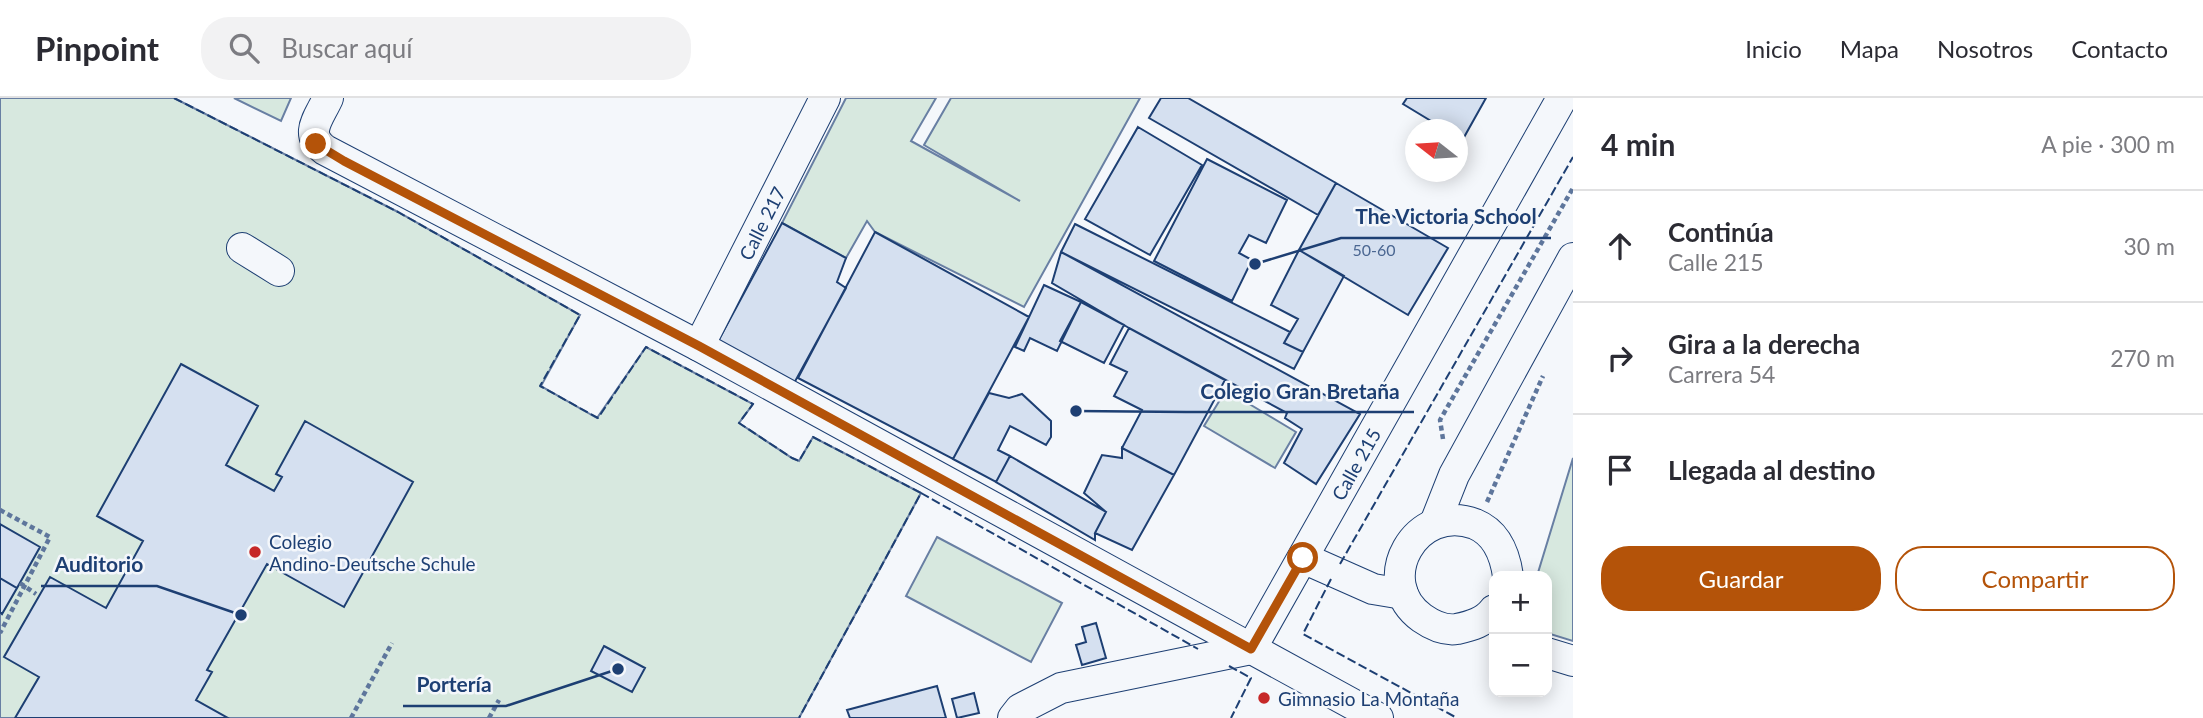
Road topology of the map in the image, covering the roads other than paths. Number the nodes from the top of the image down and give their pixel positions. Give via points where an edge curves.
1 (328, 98) edge
2 (825, 98) edge
3 (1562, 98) edge
4 (242, 248) dead end
5 (1573, 258) edge
6 (279, 271) dead end
7 (699, 346) junction
8 (1435, 523) junction
9 (1303, 558) junction
10 (1507, 571) edge
11 (1402, 594) junction
12 (1489, 618) edge
13 (1251, 649) junction
14 (1552, 655) edge
15 (1573, 661) edge
16 (1013, 718) edge
17 (1378, 718) edge

1 - 7 street via 314,128 316,144
2 - 7 street, Calle 217
3 - 9 street, Calle 215
4 - 6 street
5 - 8 street via 1454,475
7 - 13 street
8 - 10 street via 1456,520 1476,525 1494,537 1505,555
8 - 11 street via 1417,535 1404,552 1399,573
9 - 11 street via 1373,589
9 - 13 street, Calle 215
11 - 12 street via 1413,612 1431,625 1452,629
13 - 16 street via 1061,688 1020,709
13 - 17 street
14 - 15 street

